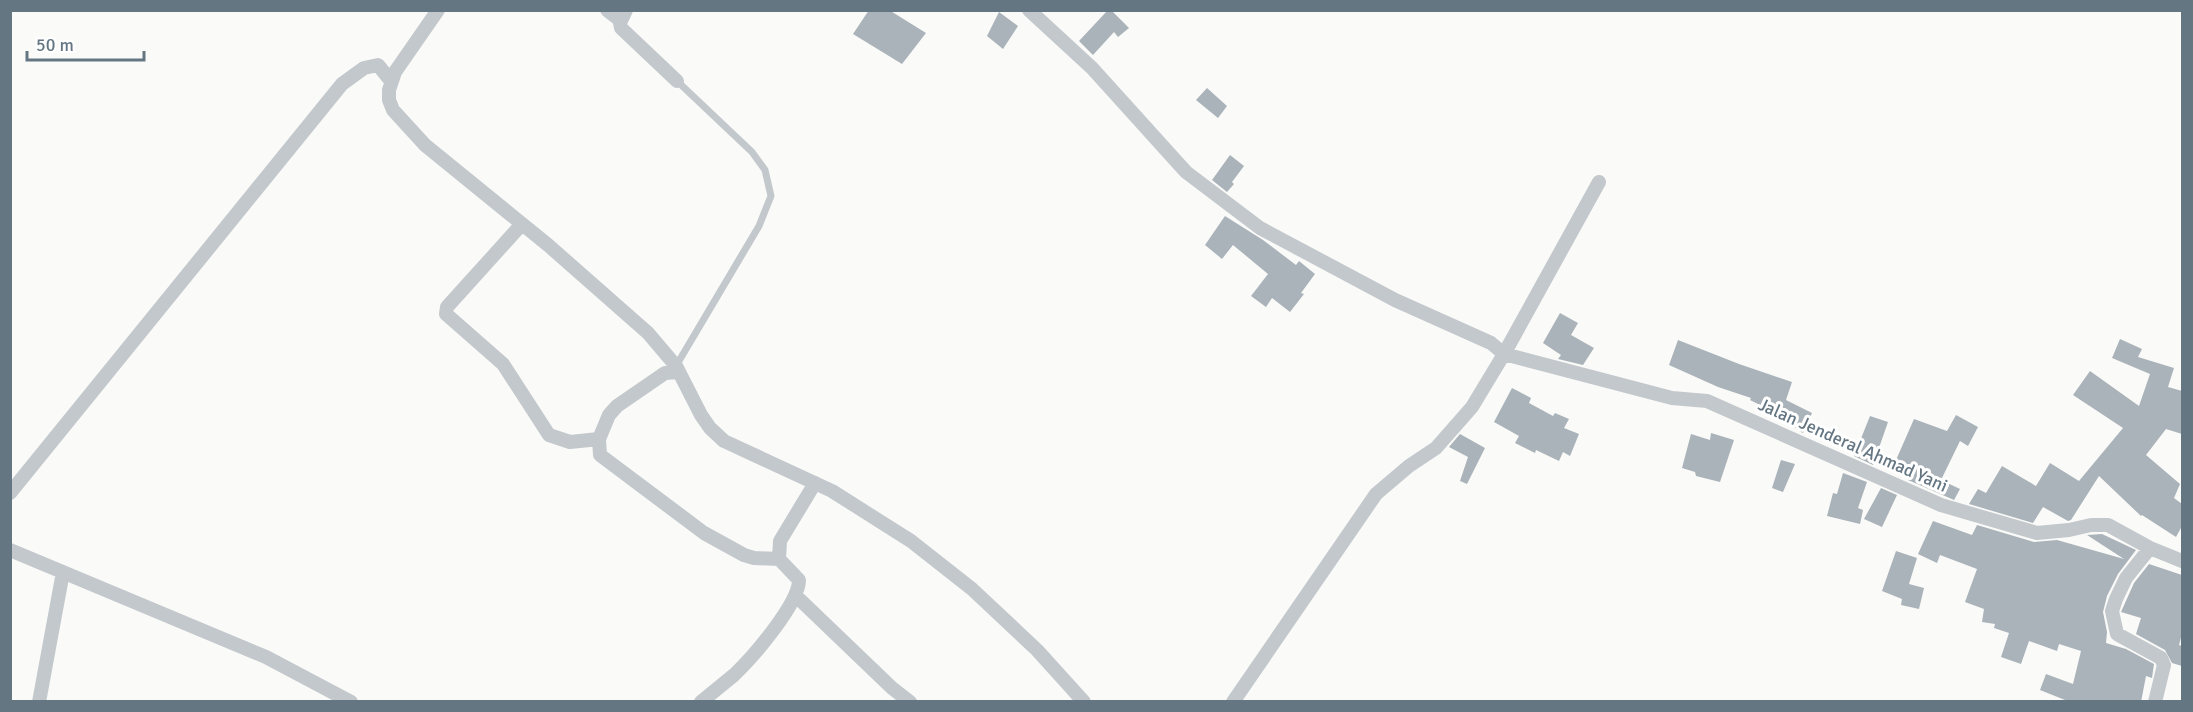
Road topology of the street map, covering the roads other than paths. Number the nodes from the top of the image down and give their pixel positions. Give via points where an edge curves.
1 (438, 10) edge
2 (607, 10) edge
3 (1029, 10) edge
4 (623, 16) edge
5 (391, 81) junction
6 (677, 81) joint
7 (1599, 182) dead end
8 (522, 224) junction
9 (1504, 354) junction
10 (677, 369) junction
11 (599, 439) junction
12 (815, 483) junction
13 (10, 493) edge
14 (2150, 548) junction
15 (10, 550) edge
16 (779, 559) junction
17 (2182, 561) edge
18 (63, 572) junction
19 (795, 595) junction
20 (907, 701) edge
21 (39, 702) edge
22 (351, 702) edge
23 (701, 702) edge
24 (1084, 702) edge
25 (1233, 702) edge
26 (2155, 702) edge

1 - 5 street
2 - 4 street
3 - 9 street, Jalan Jenderal Ahmad Yani via 1092,68 1186,172 1260,228 1395,300 1491,343
4 - 6 street via 623,30
5 - 8 street via 389,100 393,110 425,145
5 - 13 street via 378,65 364,68 342,84
6 - 10 lane via 752,152 765,170 771,196 759,226
7 - 9 street
8 - 10 street via 648,333
8 - 11 street via 447,307 446,314 503,364 549,435 570,442
9 - 14 street, Jalan Jenderal Ahmad Yani via 1672,398 1707,401 1941,505 2037,533 2108,525
9 - 25 street via 1472,407 1436,448 1376,494
10 - 11 street via 617,406
10 - 12 street via 701,415 724,441
11 - 16 street via 604,459 693,526 744,555
12 - 16 street via 780,541
12 - 24 street via 911,541 972,589 1037,650
14 - 17 street, Jalan Jenderal Ahmad Yani
14 - 26 street via 2126,578 2112,611 2117,634 2161,658 2164,665
15 - 18 street
16 - 19 street via 799,580
18 - 21 street
18 - 22 street via 266,657
19 - 20 street
19 - 23 street via 776,627 748,659

